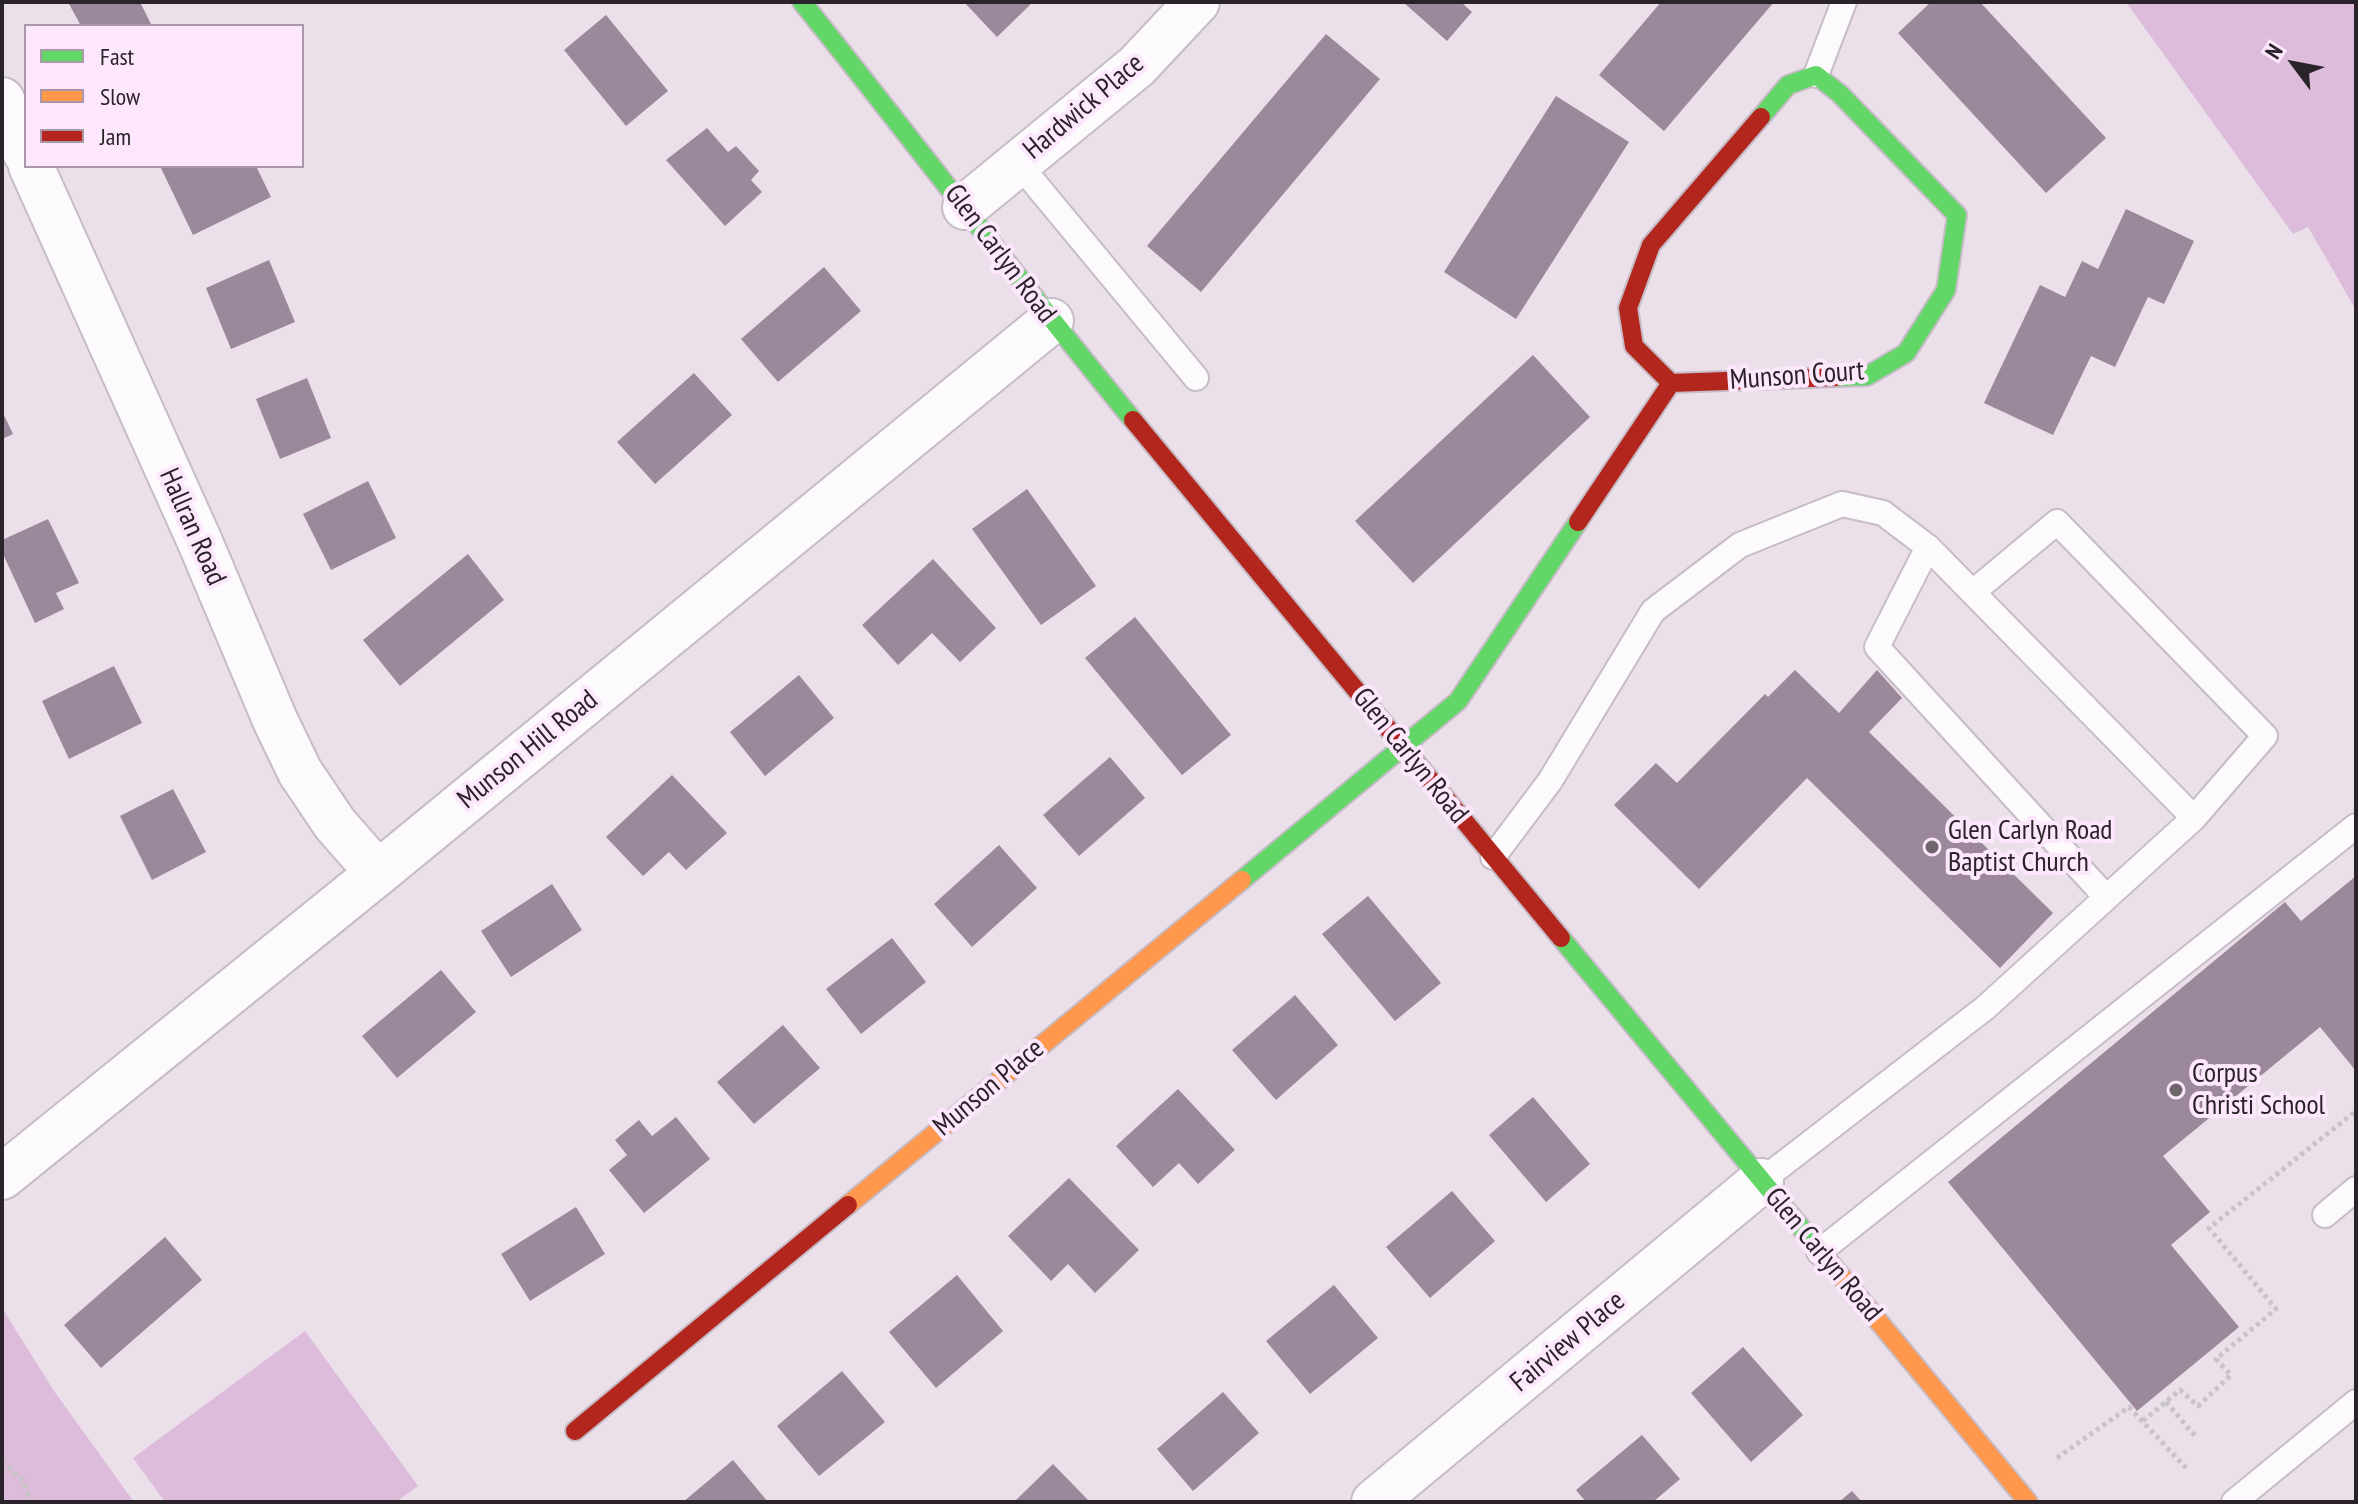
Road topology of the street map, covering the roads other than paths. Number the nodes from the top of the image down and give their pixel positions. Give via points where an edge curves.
1 (802, 2) edge
2 (1197, 2) edge
3 (1844, 2) edge
4 (1816, 75) junction
5 (2, 100) edge
6 (24, 150) edge
7 (1018, 163) junction
8 (32, 168) edge
9 (965, 207) junction
10 (1051, 321) junction
11 (1196, 378) dead end
12 (1671, 383) junction
13 (1928, 547) junction
14 (1973, 592) junction
15 (1403, 746) junction
16 (2194, 818) junction
17 (2356, 826) edge
18 (1493, 857) junction
19 (378, 873) junction
20 (2106, 897) junction
21 (2, 1177) edge
22 (1761, 1181) junction
23 (2356, 1189) edge
24 (2325, 1215) dead end
25 (1819, 1252) junction
26 (2356, 1402) edge
27 (575, 1431) dead end
28 (1374, 1502) edge
29 (2028, 1502) edge
30 (2234, 1502) edge

1 - 9 street, Glen Carlyn Road
2 - 7 street, Hardwick Place via 1137,66
3 - 4 lane
4 - 12 street via 1788,85 1651,245 1628,308 1634,346
4 - 12 street, Munson Court via 1957,215 1946,290 1906,353 1867,376
5 - 6 street
7 - 9 street, Hardwick Place
7 - 11 lane
8 - 19 street, Hallran Road via 300,772 335,824
9 - 10 street, Glen Carlyn Road
10 - 15 street, Glen Carlyn Road
10 - 19 street, Munson Hill Road
12 - 15 street via 1458,701
13 - 14 lane
13 - 18 lane via 1883,513 1842,504 1740,545 1653,611 1550,781
13 - 20 lane via 1877,647
14 - 16 lane
14 - 16 lane via 2057,522 2265,736
15 - 18 street, Glen Carlyn Road
15 - 27 street, Munson Place
16 - 20 lane
17 - 25 lane
18 - 22 street, Glen Carlyn Road
19 - 21 street, Munson Hill Road
20 - 22 lane via 1985,1008
22 - 25 street, Glen Carlyn Road
22 - 28 street, Fairview Place
23 - 24 lane
25 - 29 street, Glen Carlyn Road
26 - 30 lane

